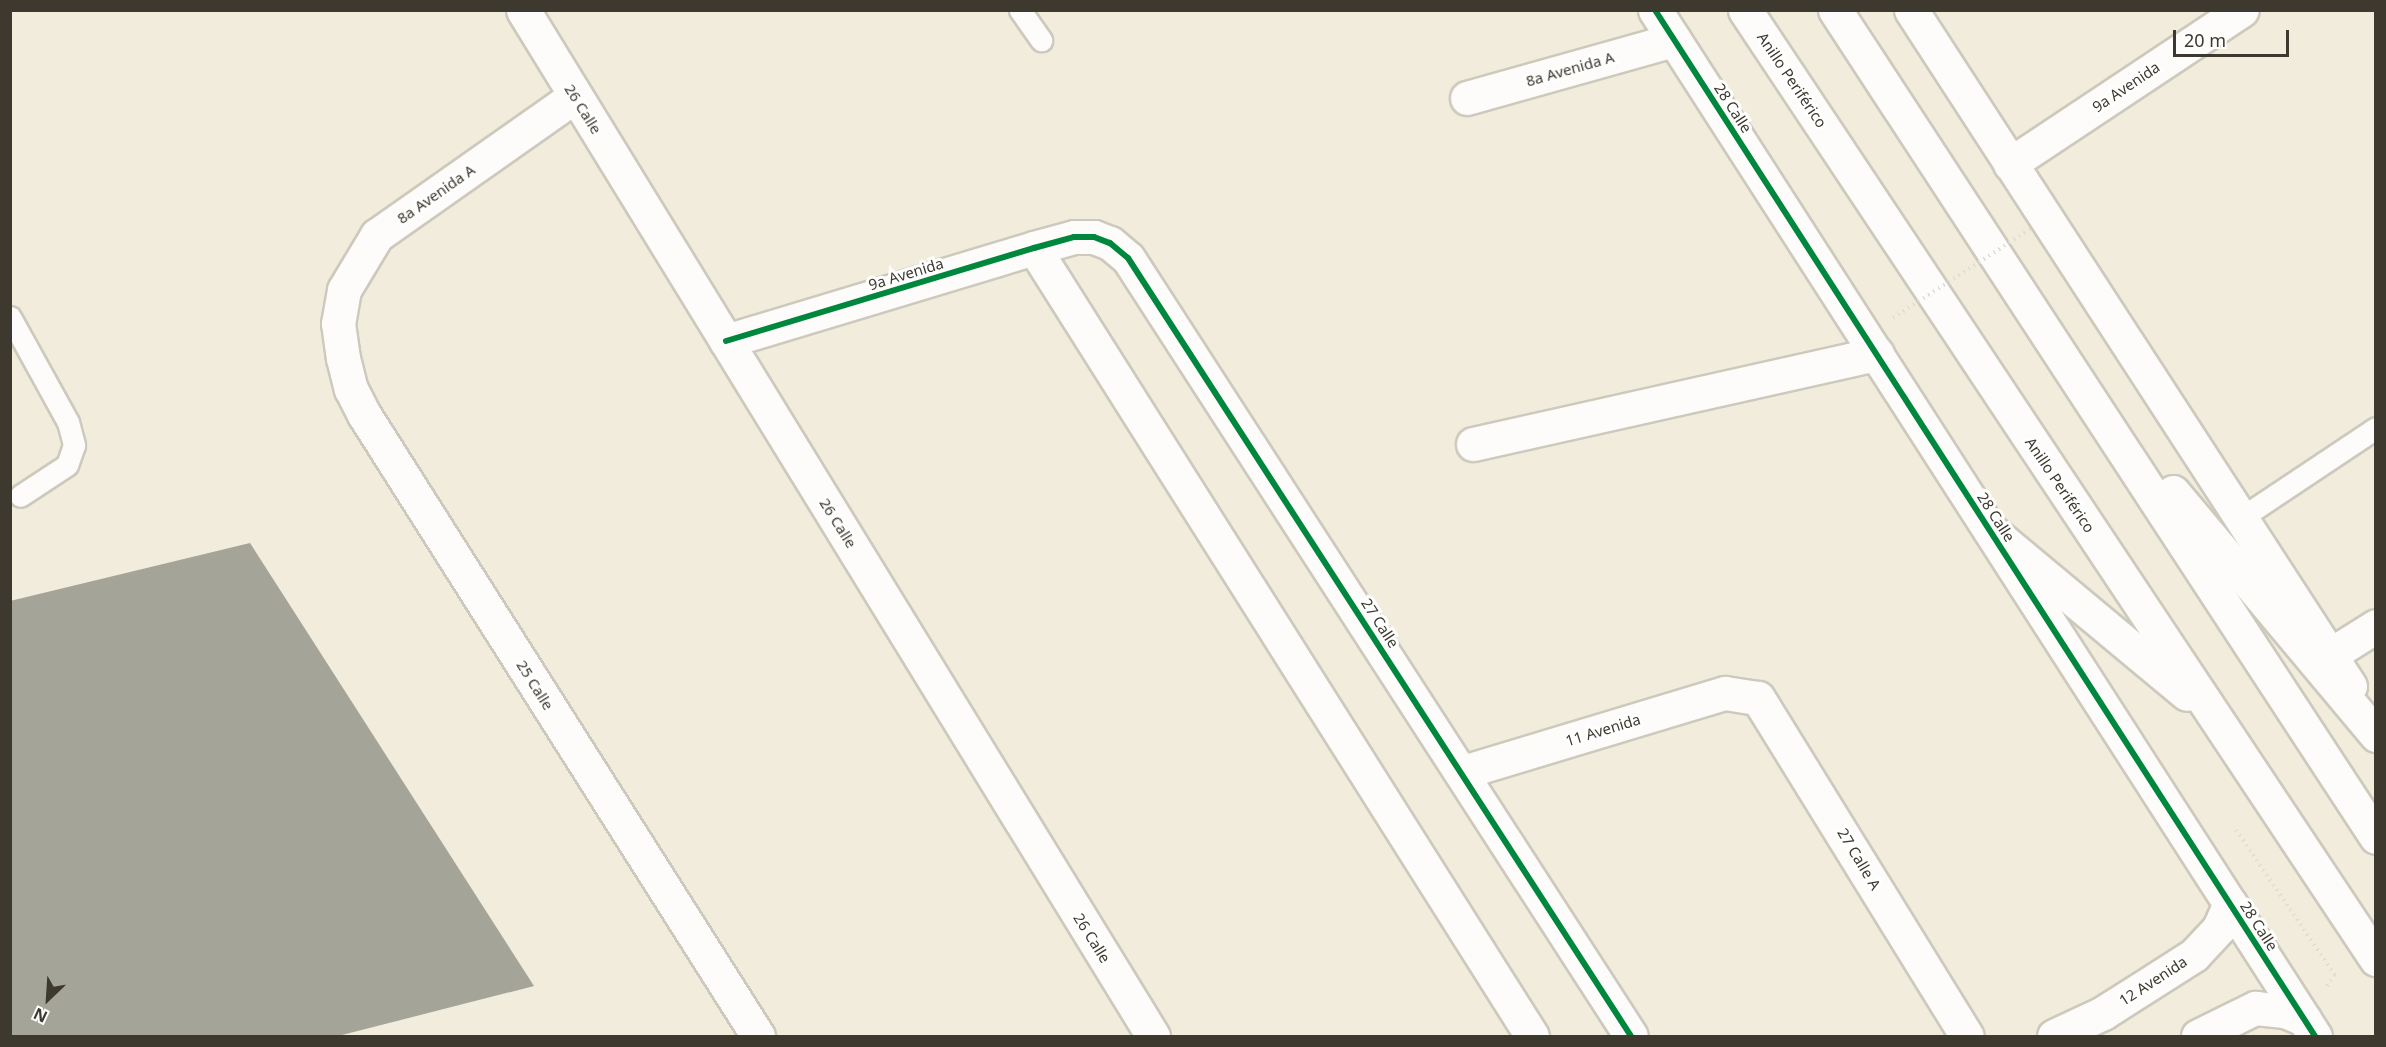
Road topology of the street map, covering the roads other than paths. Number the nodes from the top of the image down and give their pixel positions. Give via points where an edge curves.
1 (523, 10) edge
2 (1020, 10) edge
3 (1655, 10) edge
4 (1745, 10) edge
5 (1835, 10) edge
6 (1911, 10) edge
7 (2242, 10) edge
8 (1041, 40) dead end
9 (1674, 40) junction
10 (575, 96) junction
11 (1467, 98) dead end
12 (2010, 164) junction
13 (1094, 237) joint
14 (1034, 248) junction
15 (10, 317) edge
16 (338, 323) joint
17 (726, 341) junction
18 (1877, 354) junction
19 (2077, 376) junction
20 (2376, 428) edge
21 (1473, 444) dead end
22 (20, 496) dead end
23 (2241, 518) junction
24 (1990, 530) junction
25 (2376, 626) edge
26 (2330, 655) junction
27 (1743, 693) joint
28 (2213, 716) junction
29 (2376, 723) edge
30 (2376, 735) edge
31 (1463, 772) junction
32 (2376, 837) edge
33 (2230, 903) junction
34 (2376, 959) edge
35 (2310, 1028) edge
36 (758, 1036) edge
37 (1153, 1036) edge
38 (1533, 1036) edge
39 (1631, 1036) edge
40 (1967, 1036) edge
41 (2054, 1036) edge
42 (2198, 1036) edge

1 - 10 main road, 26 Calle
2 - 8 lane
3 - 9 main road, 28 Calle
4 - 28 main road, Anillo Periférico
5 - 19 main road
6 - 12 main road
7 - 12 main road, 9a Avenida
9 - 11 main road, 8a Avenida A
9 - 18 main road, 28 Calle
10 - 16 main road, 8a Avenida A via 376,235 344,290
10 - 17 main road, 26 Calle
12 - 23 main road
13 - 14 main road, 9a Avenida
13 - 31 main road, 27 Calle via 1110,243 1128,258
14 - 17 main road, 9a Avenida
14 - 38 main road
15 - 22 lane via 68,422 74,446 67,465
16 - 36 main road, 25 Calle via 351,389 365,416
17 - 37 main road, 26 Calle
18 - 21 main road
18 - 24 main road, 28 Calle
19 - 30 main road
19 - 32 main road
20 - 23 lane
23 - 26 main road
24 - 28 main road
24 - 33 main road, 28 Calle
25 - 26 main road
26 - 29 main road
27 - 31 main road, 11 Avenida via 1725,693
27 - 40 main road, 27 Calle A via 1758,698 1772,716
28 - 34 main road, Anillo Periférico
31 - 39 main road, 27 Calle
33 - 35 main road, 28 Calle
33 - 41 main road, 12 Avenida via 2219,928 2194,955 2103,1013
35 - 42 main road via 2285,1011 2255,1008

